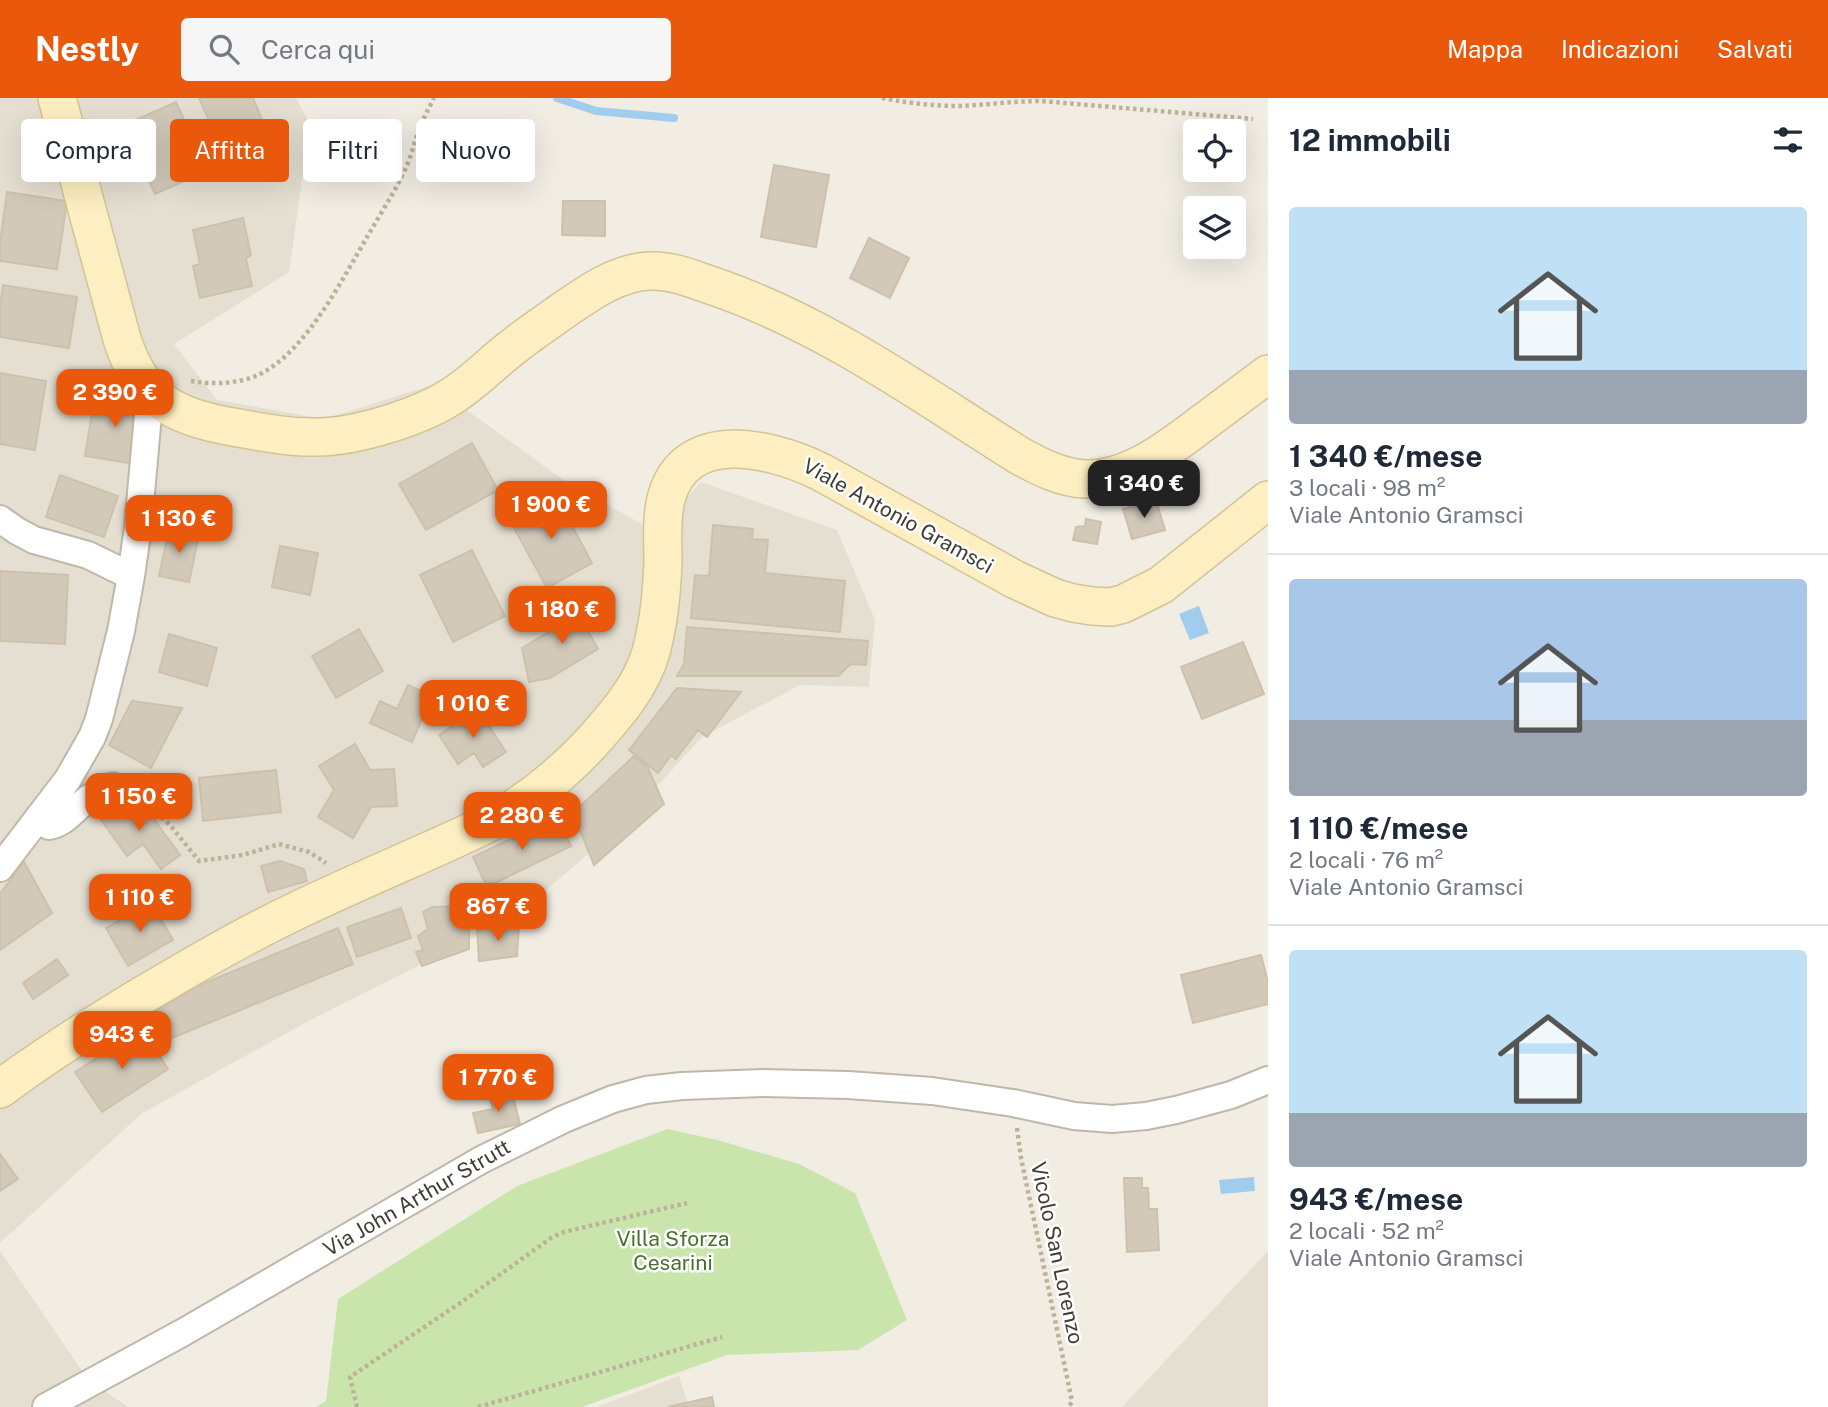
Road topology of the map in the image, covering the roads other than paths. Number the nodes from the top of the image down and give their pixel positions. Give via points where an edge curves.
1 (57, 98) edge
2 (1268, 374) edge
3 (150, 393) junction
4 (1268, 500) edge
5 (0, 519) edge
6 (131, 576) junction
7 (113, 786) road end
8 (38, 818) junction
9 (0, 868) edge
10 (1268, 1080) edge
11 (0, 1089) edge
12 (46, 1407) edge

1 - 3 street via 122,338
2 - 3 street via 1143,463 1095,478 1069,477 1020,456 854,350 786,315 683,276 649,271 621,277 588,293 444,401 368,429 314,438 212,424 179,412
3 - 6 street
4 - 11 street, Viale Antonio Gramsci via 1161,585 1123,604 1092,607 1055,598 1014,579 790,458 739,449 701,455 685,466 667,496 660,598 643,674 610,721 554,779 477,829 200,960 58,1047
5 - 6 street via 34,540 88,555
6 - 8 street via 99,719 68,779
7 - 8 street via 90,797 57,825
8 - 9 street
10 - 12 street, Via John Arthur Strutt via 1216,1100 1122,1118 1074,1116 889,1087 763,1083 646,1090 564,1119 489,1156

